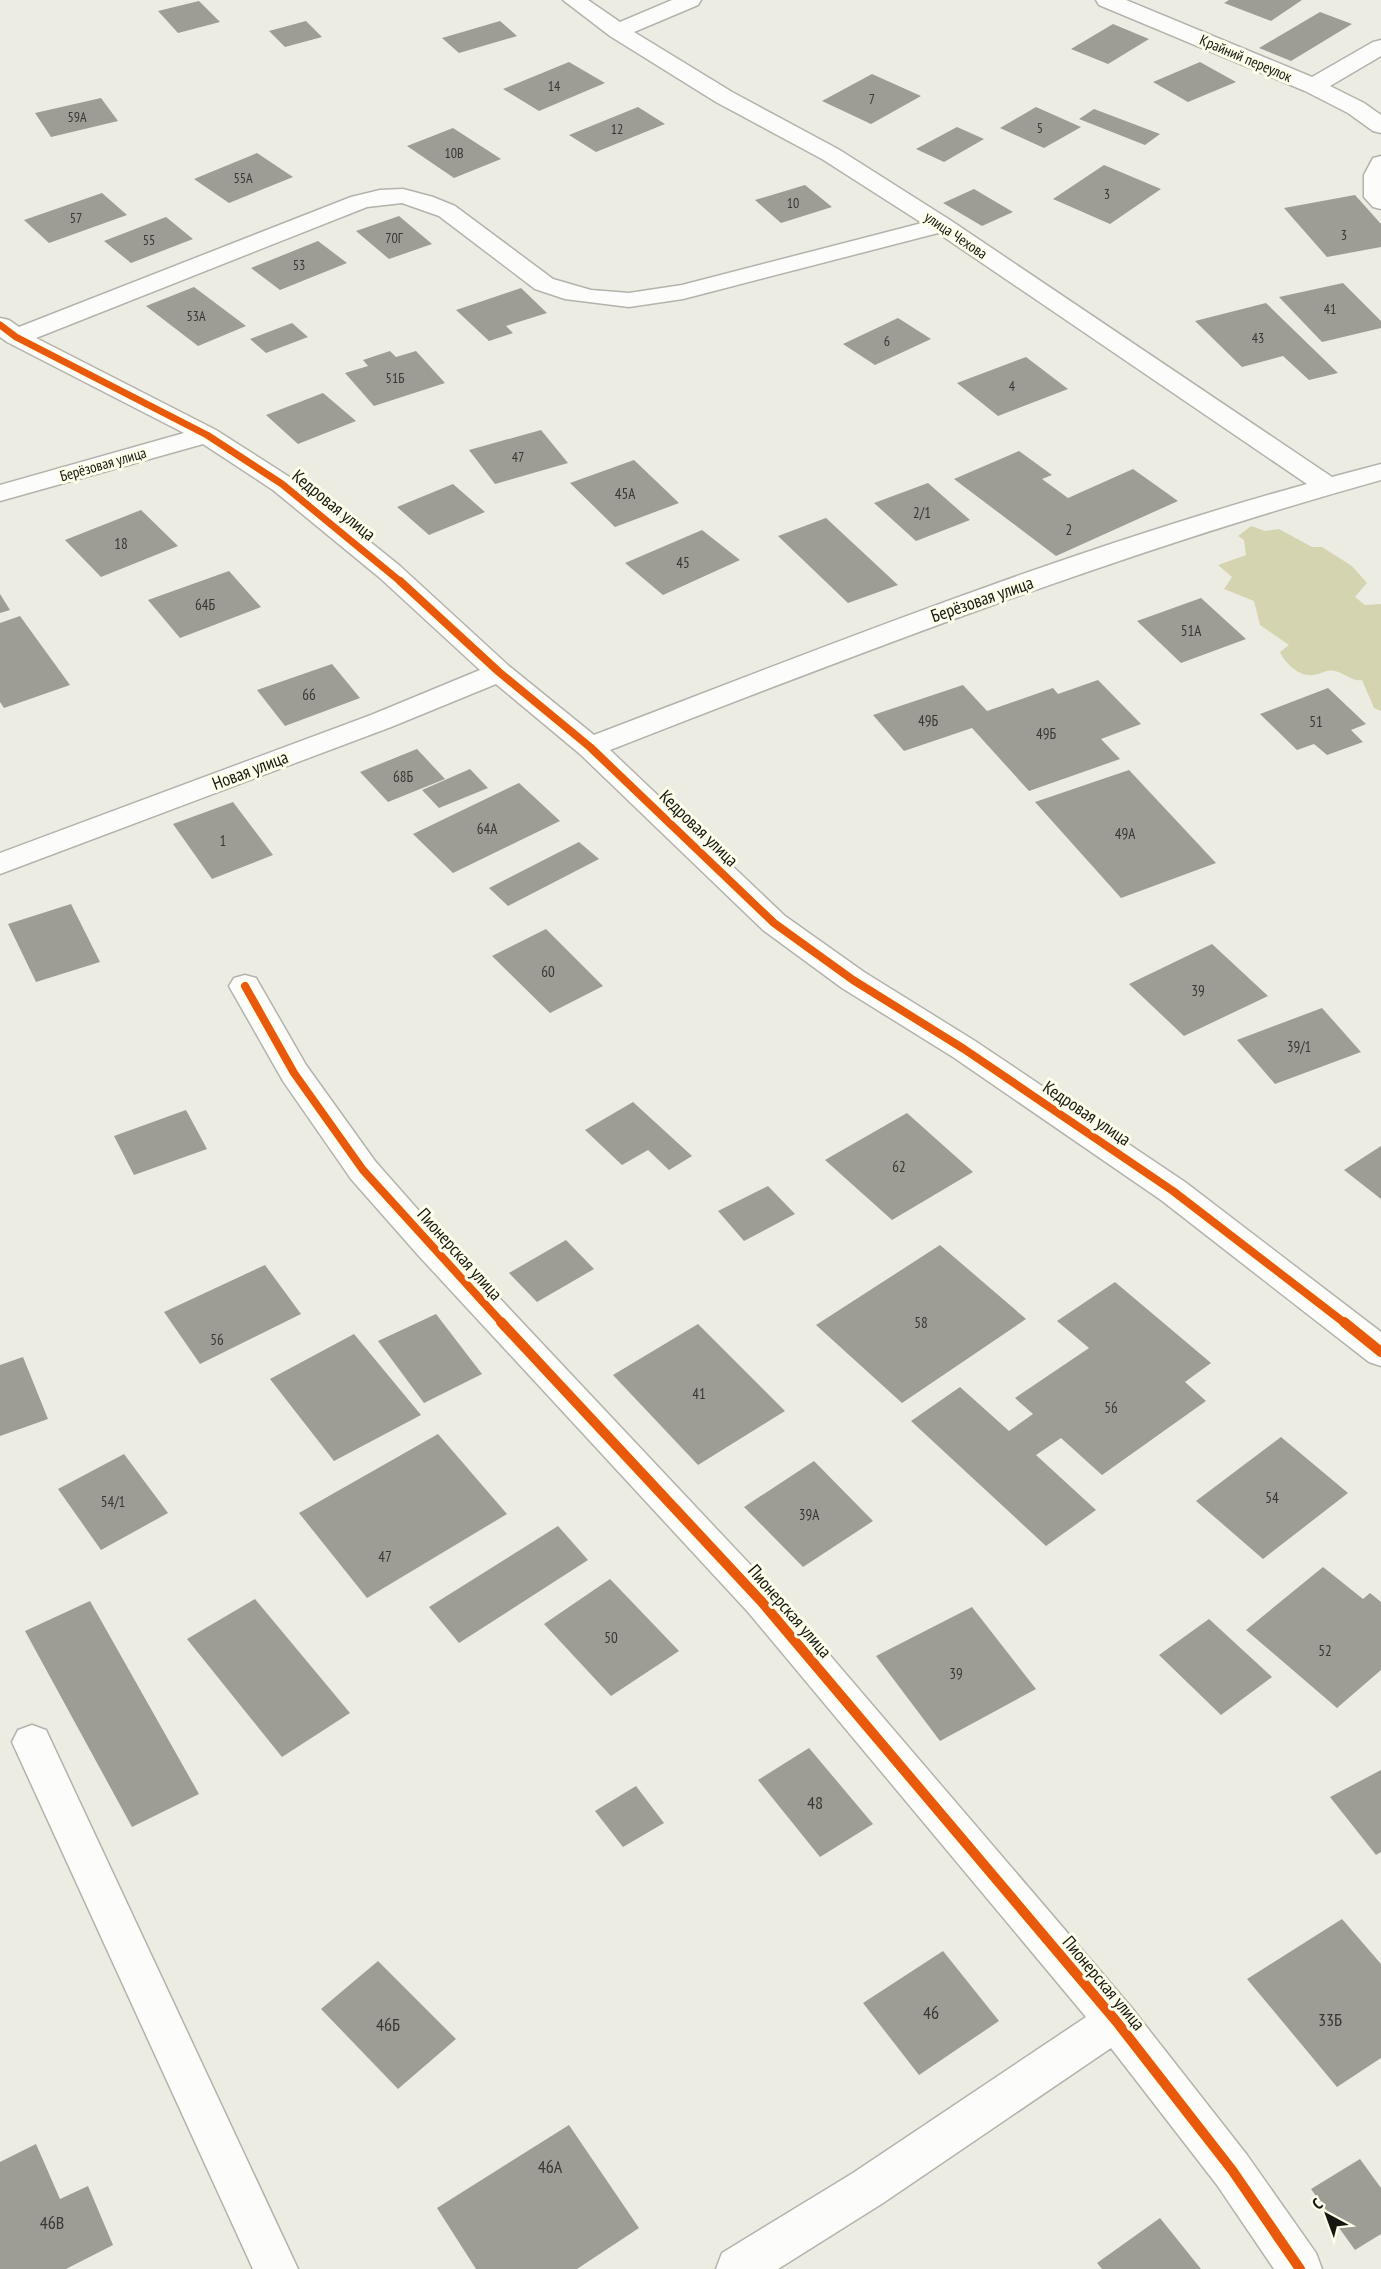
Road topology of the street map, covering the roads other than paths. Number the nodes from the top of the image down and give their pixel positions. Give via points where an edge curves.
1 (574, 0) edge
2 (690, 0) edge
3 (1107, 0) edge
4 (618, 31) junction
5 (1381, 47) edge
6 (1313, 86) junction
7 (1381, 126) edge
8 (1381, 163) edge
9 (1381, 202) edge
10 (942, 225) junction
11 (8, 331) edge
12 (207, 435) junction
13 (1381, 473) edge
14 (1327, 486) junction
15 (0, 493) edge
16 (499, 672) junction
17 (590, 747) junction
18 (0, 864) edge
19 (245, 986) dead end
20 (1381, 1352) edge
21 (32, 1742) dead end
22 (1116, 2021) junction
23 (276, 2269) edge
24 (738, 2269) edge
25 (1300, 2269) edge

1 - 4 street, улица Чехова
2 - 4 street
3 - 6 street, Крайний переулок
4 - 10 street, улица Чехова via 724,97 831,154
5 - 6 street
6 - 7 street, Крайний переулок
8 - 9 street via 1376,175 1376,197
10 - 11 street via 683,292 629,300 591,297 544,284 447,211 403,196 380,197
10 - 14 street, улица Чехова
11 - 12 street, Кедровая улица
12 - 15 street, Берёзовая улица
12 - 16 street, Кедровая улица via 282,484 390,572
13 - 14 street, Берёзовая улица
14 - 17 street, Берёзовая улица via 1117,551 892,631
16 - 17 street, Кедровая улица
16 - 18 street, Новая улица via 381,721
17 - 20 street, Кедровая улица via 774,923 853,980 964,1049 1173,1191 1280,1270
19 - 22 street, Пионерская улица via 294,1073 363,1170 761,1601
21 - 23 street
22 - 24 street via 868,2188
22 - 25 street, Пионерская улица via 1232,2170

